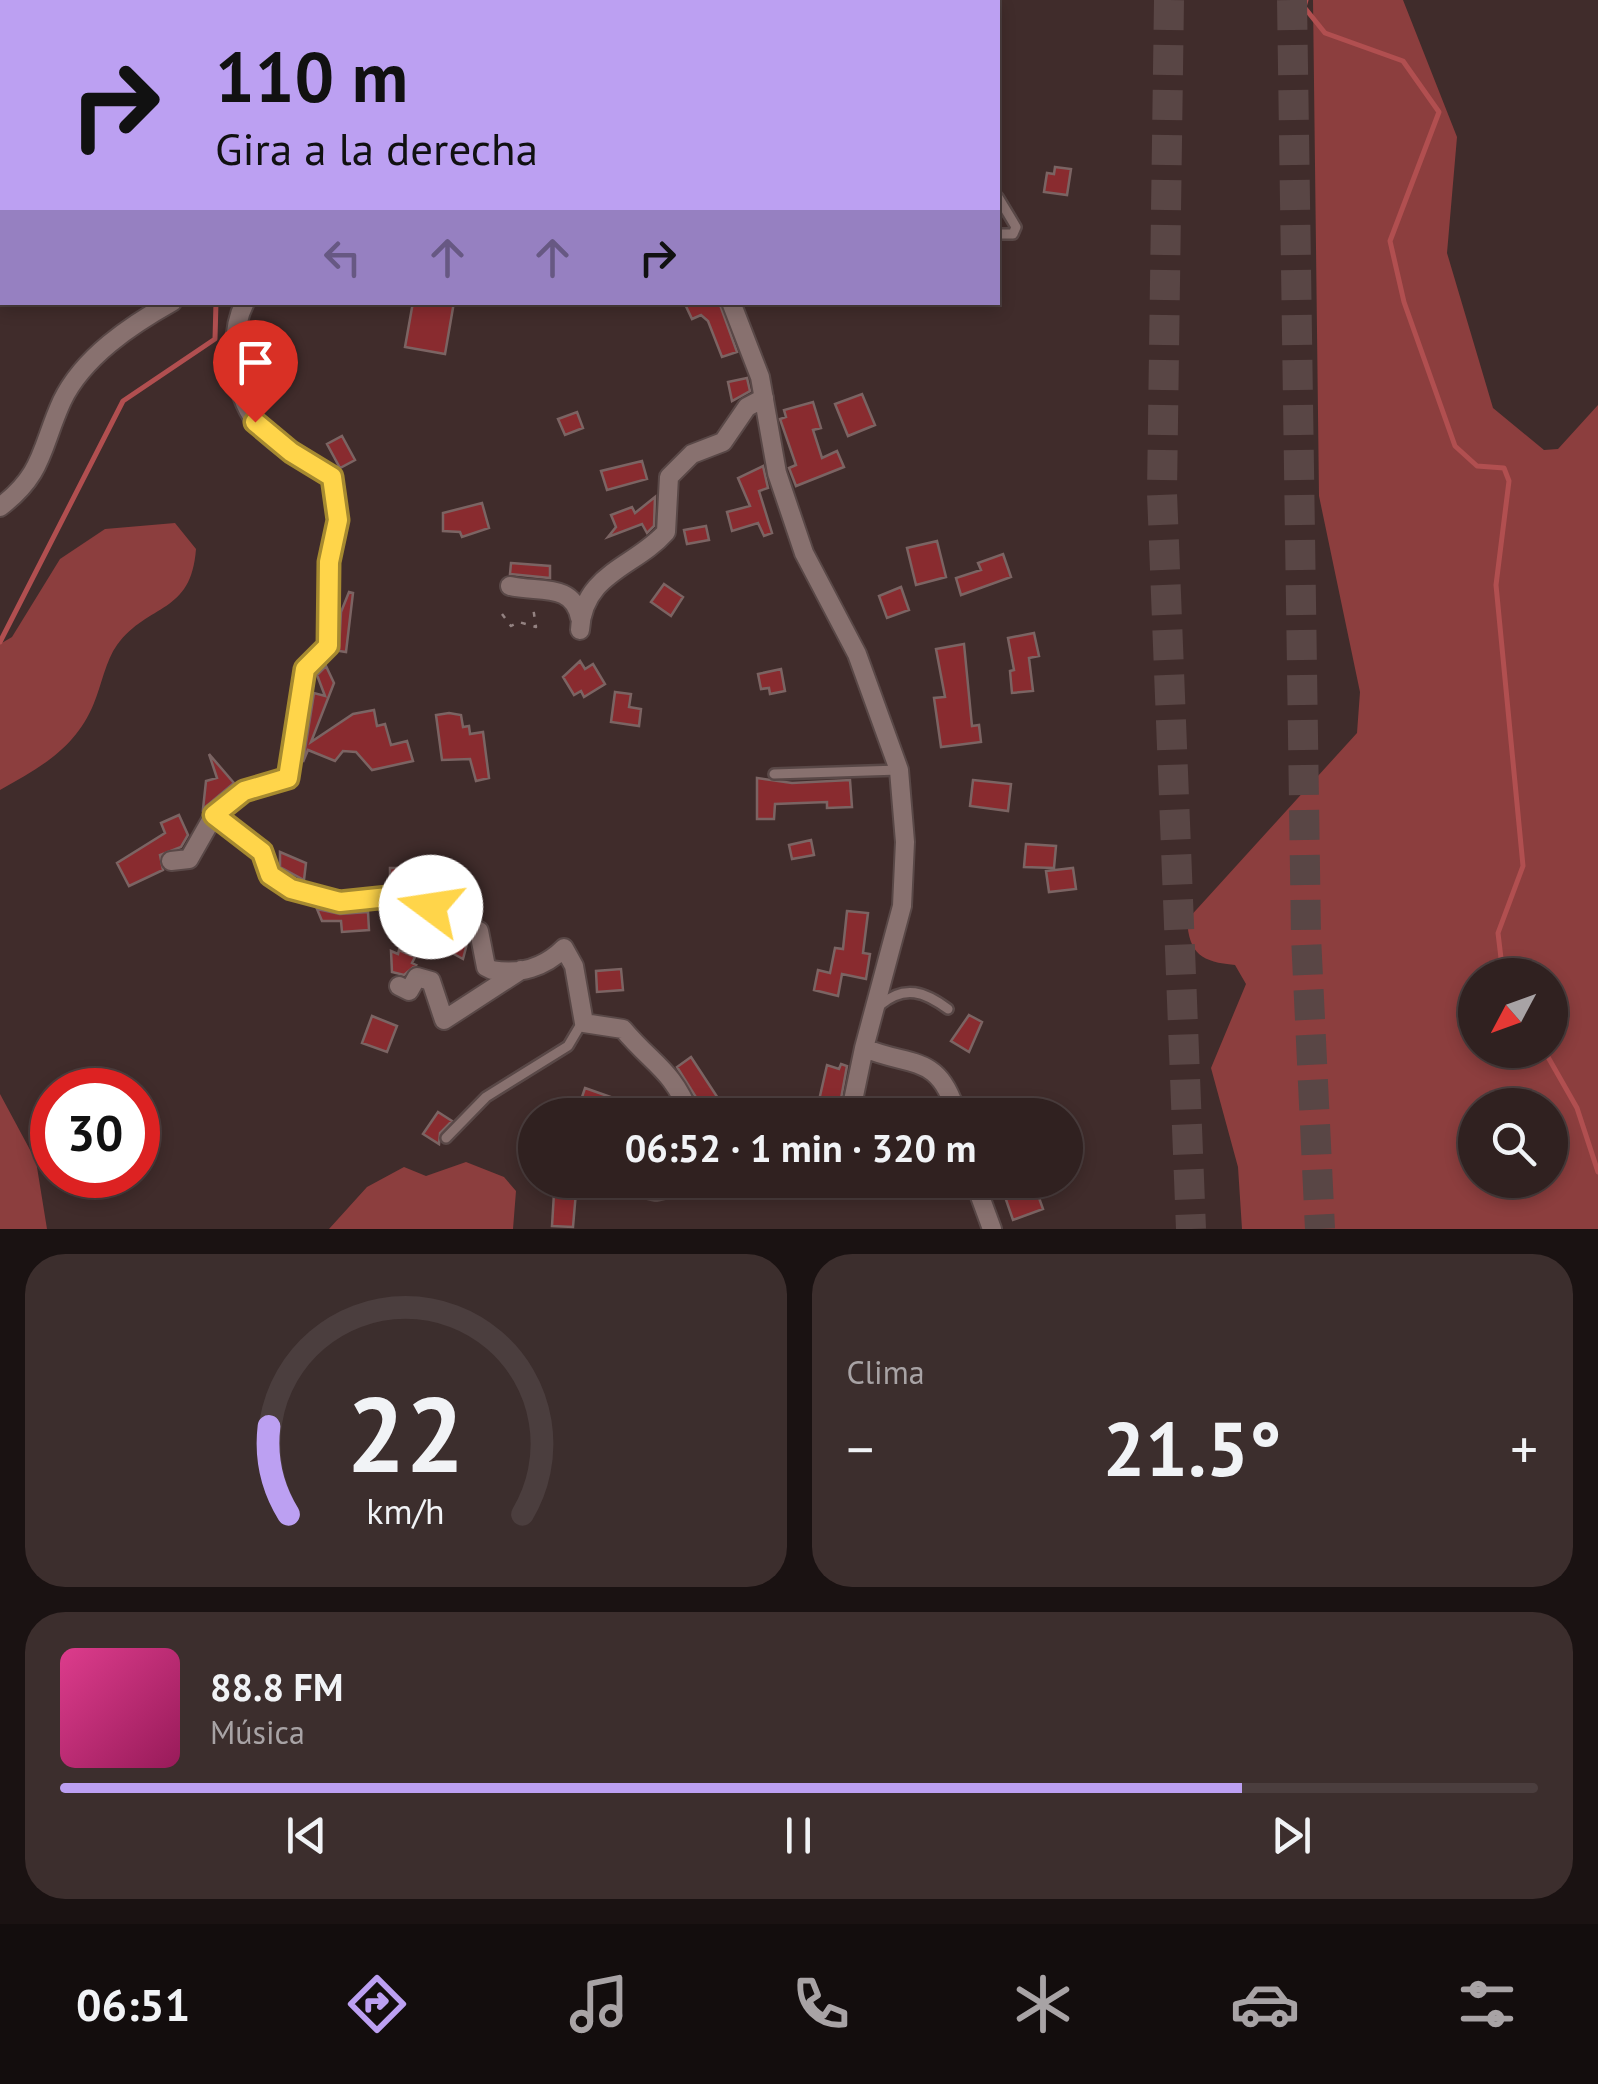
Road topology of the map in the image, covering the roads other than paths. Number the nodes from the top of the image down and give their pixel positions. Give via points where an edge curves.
1 (1000, 200) edge
2 (1000, 234) edge
3 (167, 305) edge
4 (244, 305) edge
5 (731, 305) edge
6 (764, 398) junction
7 (0, 507) edge
8 (510, 586) dead end
9 (899, 770) junction
10 (774, 774) dead end
11 (214, 815) junction
12 (171, 862) dead end
13 (522, 970) junction
14 (399, 986) dead end
15 (948, 1009) dead end
16 (874, 1010) junction
17 (586, 1016) junction
18 (864, 1048) junction
19 (683, 1098) edge
20 (854, 1098) edge
21 (949, 1098) edge
22 (446, 1138) dead end
23 (981, 1198) edge
24 (992, 1229) edge

1 - 2 lane via 1016,227
3 - 7 street via 88,365 63,399 37,472
4 - 11 street via 234,350 255,422 332,477 338,520 329,562 328,646 305,669 288,778 244,791
5 - 6 street
6 - 8 street via 747,407 723,442 692,454 669,477 666,532 600,579 580,624 567,595
6 - 9 street via 777,474 804,553 857,654
9 - 10 lane
9 - 16 street via 902,906
11 - 12 street via 189,859
11 - 13 street via 262,852 280,884 340,902 422,895 436,914 479,931 486,966
13 - 14 street via 444,1020 430,981 417,976 409,990
13 - 17 street via 549,963 564,948
15 - 16 lane via 914,990
16 - 18 street
17 - 19 street via 589,1026 623,1029 638,1051 674,1078
17 - 22 lane via 568,1046 486,1097
18 - 20 street
18 - 21 street via 928,1066
23 - 24 street

